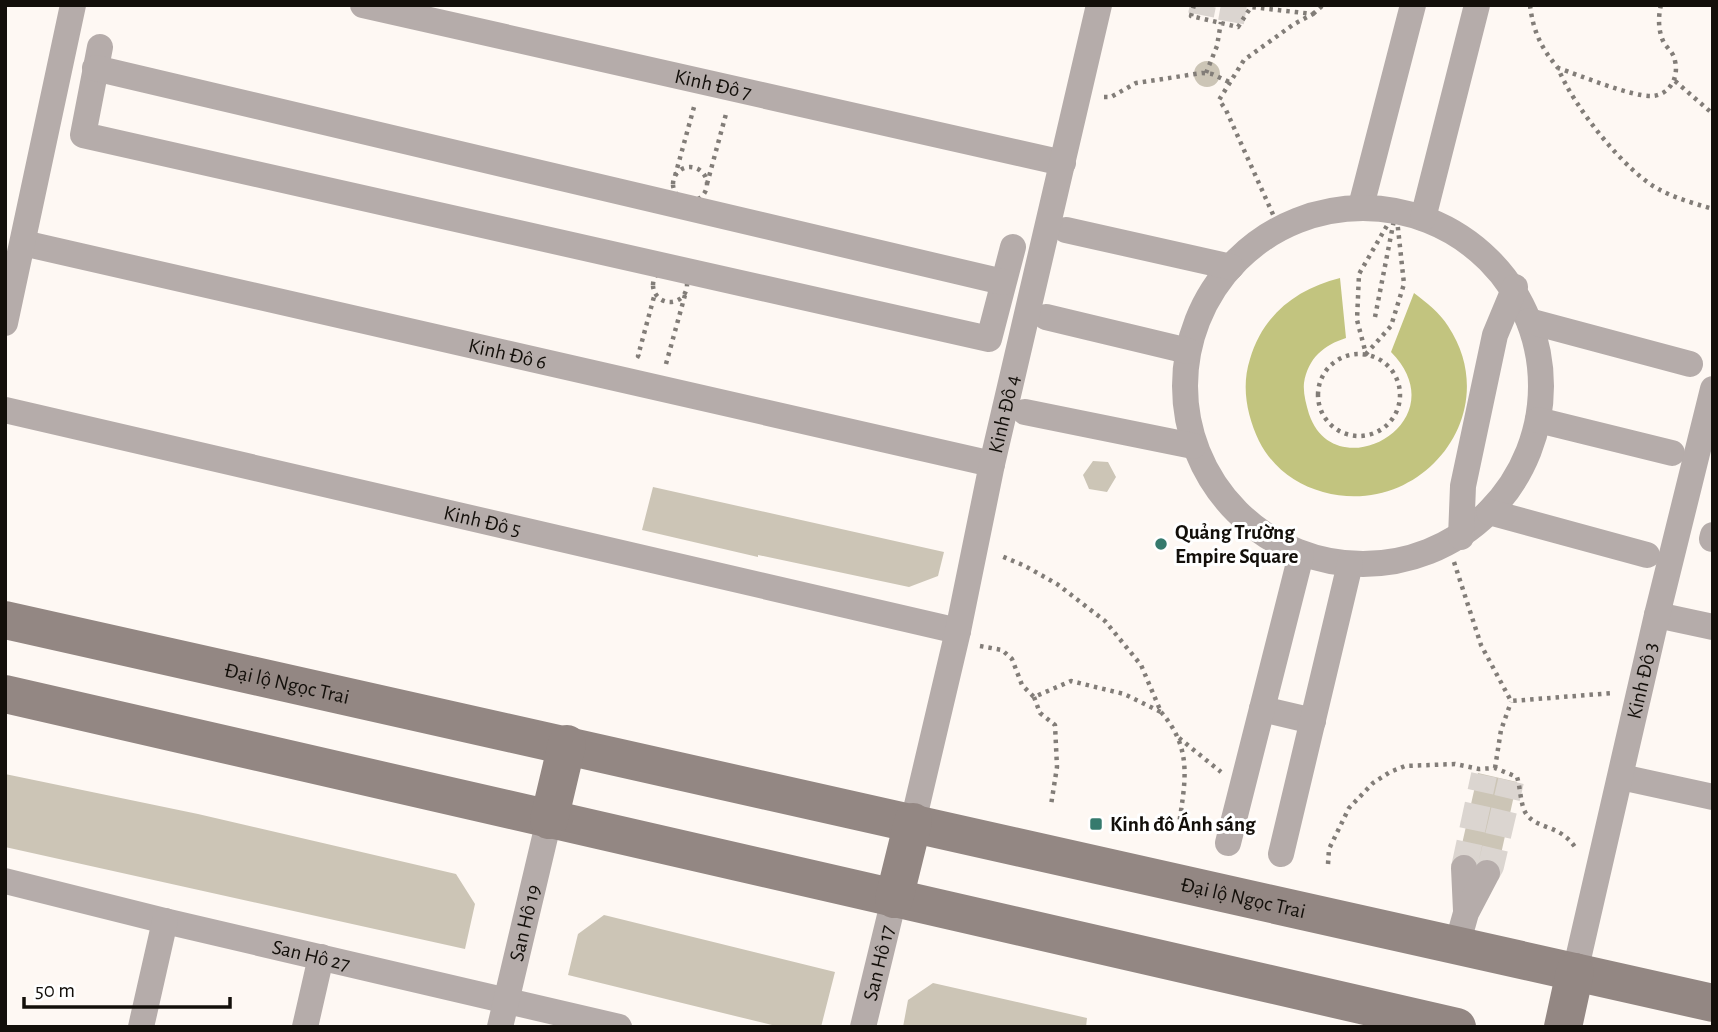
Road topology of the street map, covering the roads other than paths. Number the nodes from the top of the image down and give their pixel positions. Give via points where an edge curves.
1 (73, 5) edge
2 (363, 5) edge
3 (1099, 5) edge
4 (1413, 5) edge
5 (1477, 5) edge
6 (1063, 163) junction
7 (1361, 206) junction
8 (1423, 218) junction
9 (1066, 229) dead end
10 (23, 243) junction
11 (1013, 247) dead end
12 (1231, 267) junction
13 (1003, 282) junction
14 (1515, 287) junction
15 (1046, 317) dead end
16 (1529, 321) junction
17 (5, 323) edge
18 (1188, 351) junction
19 (1690, 364) dead end
20 (1713, 389) edge
21 (5, 410) edge
22 (1025, 412) dead end
23 (1538, 420) junction
24 (1193, 446) junction
25 (1672, 453) dead end
26 (992, 464) junction
27 (1489, 512) junction
28 (1454, 540) junction
29 (1301, 555) junction
30 (1647, 555) dead end
31 (1350, 564) junction
32 (1657, 615) junction
33 (5, 620) edge
34 (1713, 627) edge
35 (965, 638) junction
36 (5, 694) edge
37 (1262, 709) junction
38 (1313, 721) junction
39 (567, 744) junction
40 (1620, 777) junction
41 (1713, 797) edge
42 (549, 820) junction
43 (913, 822) junction
44 (1228, 843) dead end
45 (1281, 854) dead end
46 (1476, 870) tunnel mouth
47 (5, 881) edge
48 (894, 899) junction
49 (165, 921) junction
50 (1462, 929) junction
51 (321, 957) junction
52 (1575, 972) junction
53 (506, 1000) junction
54 (1713, 1003) edge
55 (141, 1027) edge
56 (305, 1027) edge
57 (500, 1027) edge
58 (619, 1027) edge
59 (863, 1027) edge
60 (1457, 1027) edge
61 (1563, 1027) edge

1 - 10 street
2 - 6 street, Kinh Đô 7
3 - 6 street, Kinh Đô 4
4 - 7 street
5 - 8 street
6 - 26 street, Kinh Đô 4
7 - 8 street
7 - 12 street via 1350,204 1311,215 1267,236
8 - 14 street via 1477,248
9 - 12 street
10 - 17 street
10 - 26 street, Kinh Đô 6
11 - 13 street
12 - 18 street via 1203,306
13 - 13 street via 98,58 81,146 988,344
14 - 16 street
14 - 28 street via 1495,335
15 - 18 street
16 - 19 street
16 - 23 street via 1541,372
18 - 24 street via 1184,399
20 - 32 street, Kinh Đô 3
21 - 35 street, Kinh Đô 5
22 - 24 street
23 - 25 street
23 - 27 street via 1523,465
24 - 29 street via 1215,488 1246,524
26 - 35 street, Kinh Đô 4
27 - 28 street
27 - 30 street
28 - 31 street via 1418,557 1371,566
29 - 31 street
29 - 37 street
31 - 38 street
32 - 34 street
32 - 40 street, Kinh Đô 3
33 - 39 main road, Đại lộ Ngọc Trai
35 - 43 street, Kinh Đô 4
36 - 42 main road
37 - 38 street
37 - 44 street
38 - 45 street
39 - 42 main road
39 - 43 main road, Đại lộ Ngọc Trai
40 - 41 street
40 - 52 street, Kinh Đô 3
42 - 48 main road
42 - 53 street, San Hô 19
43 - 48 main road
43 - 50 main road, Đại lộ Ngọc Trai
46 - 50 street
47 - 49 street, San Hô 27
48 - 59 street, San Hô 17
48 - 60 main road
49 - 51 street, San Hô 27
49 - 55 street
50 - 52 main road, Đại lộ Ngọc Trai
51 - 53 street, San Hô 27
51 - 56 street
52 - 54 main road, Đại lộ Ngọc Trai
52 - 61 main road
53 - 57 street, San Hô 19
53 - 58 street, San Hô 27

